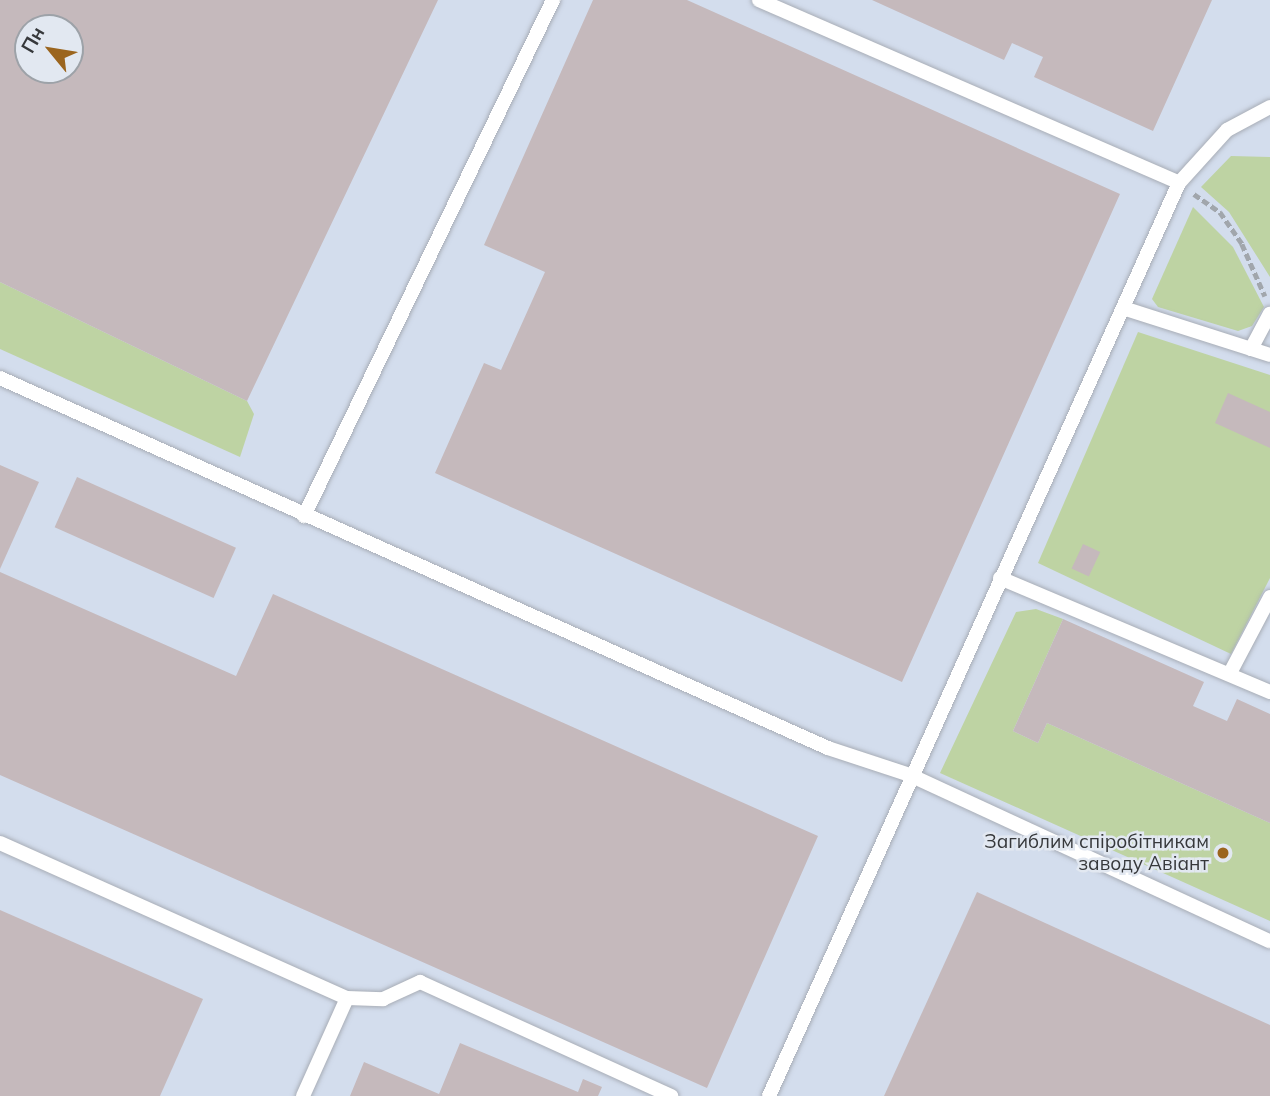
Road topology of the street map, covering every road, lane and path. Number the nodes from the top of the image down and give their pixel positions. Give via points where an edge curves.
1 (553, 0) edge
2 (759, 0) edge
3 (1270, 107) edge
4 (1179, 183) junction
5 (1270, 307) edge
6 (1123, 308) junction
7 (1270, 314) edge
8 (1251, 349) junction
9 (1270, 355) edge
10 (0, 377) edge
11 (304, 516) junction
12 (1000, 578) junction
13 (1270, 597) edge
14 (1230, 673) junction
15 (1270, 692) edge
16 (910, 775) junction
17 (0, 843) edge
18 (1270, 942) edge
19 (347, 998) junction
20 (303, 1096) edge
21 (671, 1096) edge
22 (769, 1096) edge

1 - 11 lane
2 - 4 lane
3 - 4 lane via 1227,130
4 - 5 path via 1220,212
4 - 6 lane
6 - 8 lane
6 - 12 lane
7 - 8 lane
8 - 9 lane
10 - 11 lane
11 - 16 lane via 828,748
12 - 14 lane
12 - 16 lane
13 - 14 lane
14 - 15 lane
16 - 18 lane
16 - 22 lane
17 - 19 lane
19 - 20 lane
19 - 21 lane via 383,999 420,982

